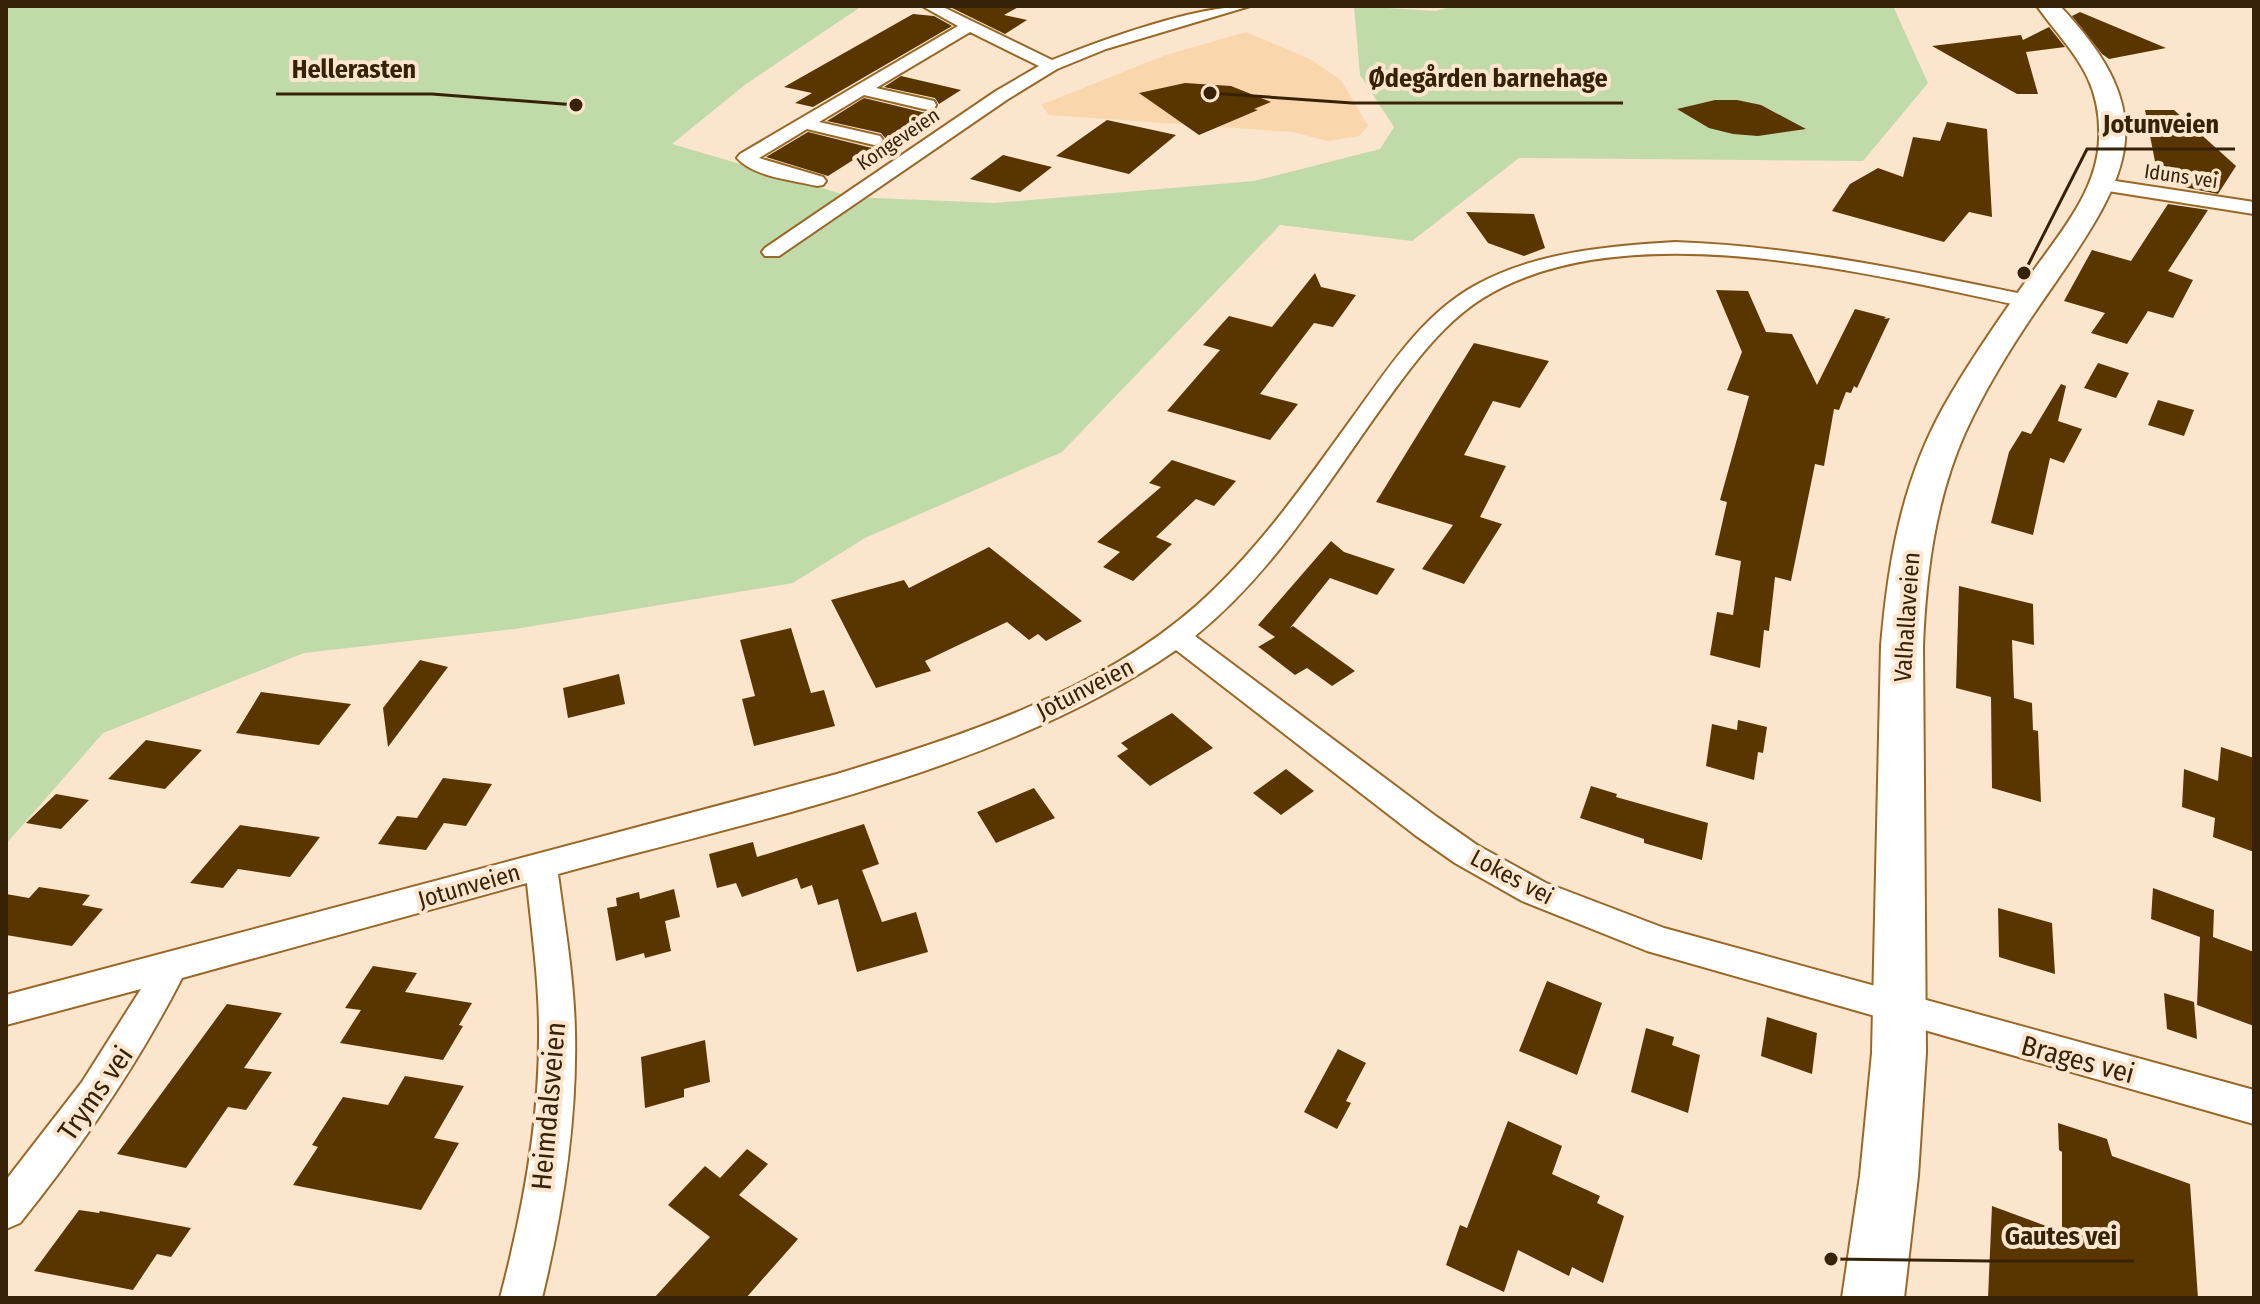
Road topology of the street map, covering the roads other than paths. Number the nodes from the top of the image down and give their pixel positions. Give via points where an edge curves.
1 (1243, 6) edge
2 (2048, 6) edge
3 (931, 7) edge
4 (967, 27) junction
5 (1051, 66) junction
6 (858, 89) junction
7 (928, 105) dead end
8 (803, 123) junction
9 (874, 140) dead end
10 (817, 181) dead end
11 (2102, 185) junction
12 (2254, 208) edge
13 (772, 252) dead end
14 (2027, 301) junction
15 (1177, 637) junction
16 (541, 866) junction
17 (170, 968) junction
18 (6, 1010) edge
19 (1901, 1011) junction
20 (2254, 1107) edge
21 (6, 1210) edge
22 (521, 1298) edge
23 (1873, 1298) edge

1 - 5 street, Kongeveien via 1101,46
2 - 11 street, Valhallaveien via 2087,50 2107,89 2112,136
3 - 4 street
4 - 5 street
4 - 6 street
5 - 13 street, Kongeveien
6 - 7 street, Kongeveien
6 - 8 street
8 - 9 street, Kongeveien
8 - 10 street via 746,158
11 - 12 street, Iduns vei
11 - 14 street, Valhallaveien
14 - 15 street, Jotunveien via 1790,256 1718,248 1606,253 1511,276 1476,292 1438,324 1264,551
14 - 19 street, Valhallaveien via 1944,441 1912,545 1901,655
15 - 16 street, Jotunveien via 1082,693 957,746
15 - 19 street, Lokes vei via 1426,826 1534,892 1659,941
16 - 17 street, Jotunveien
16 - 22 street, Heimdalsveien via 557,1054 547,1160
17 - 18 street, Jotunveien
17 - 21 street, Tryms vei via 115,1068 71,1132
19 - 20 street, Brages vei
19 - 23 street, Valhallaveien via 1897,1110

